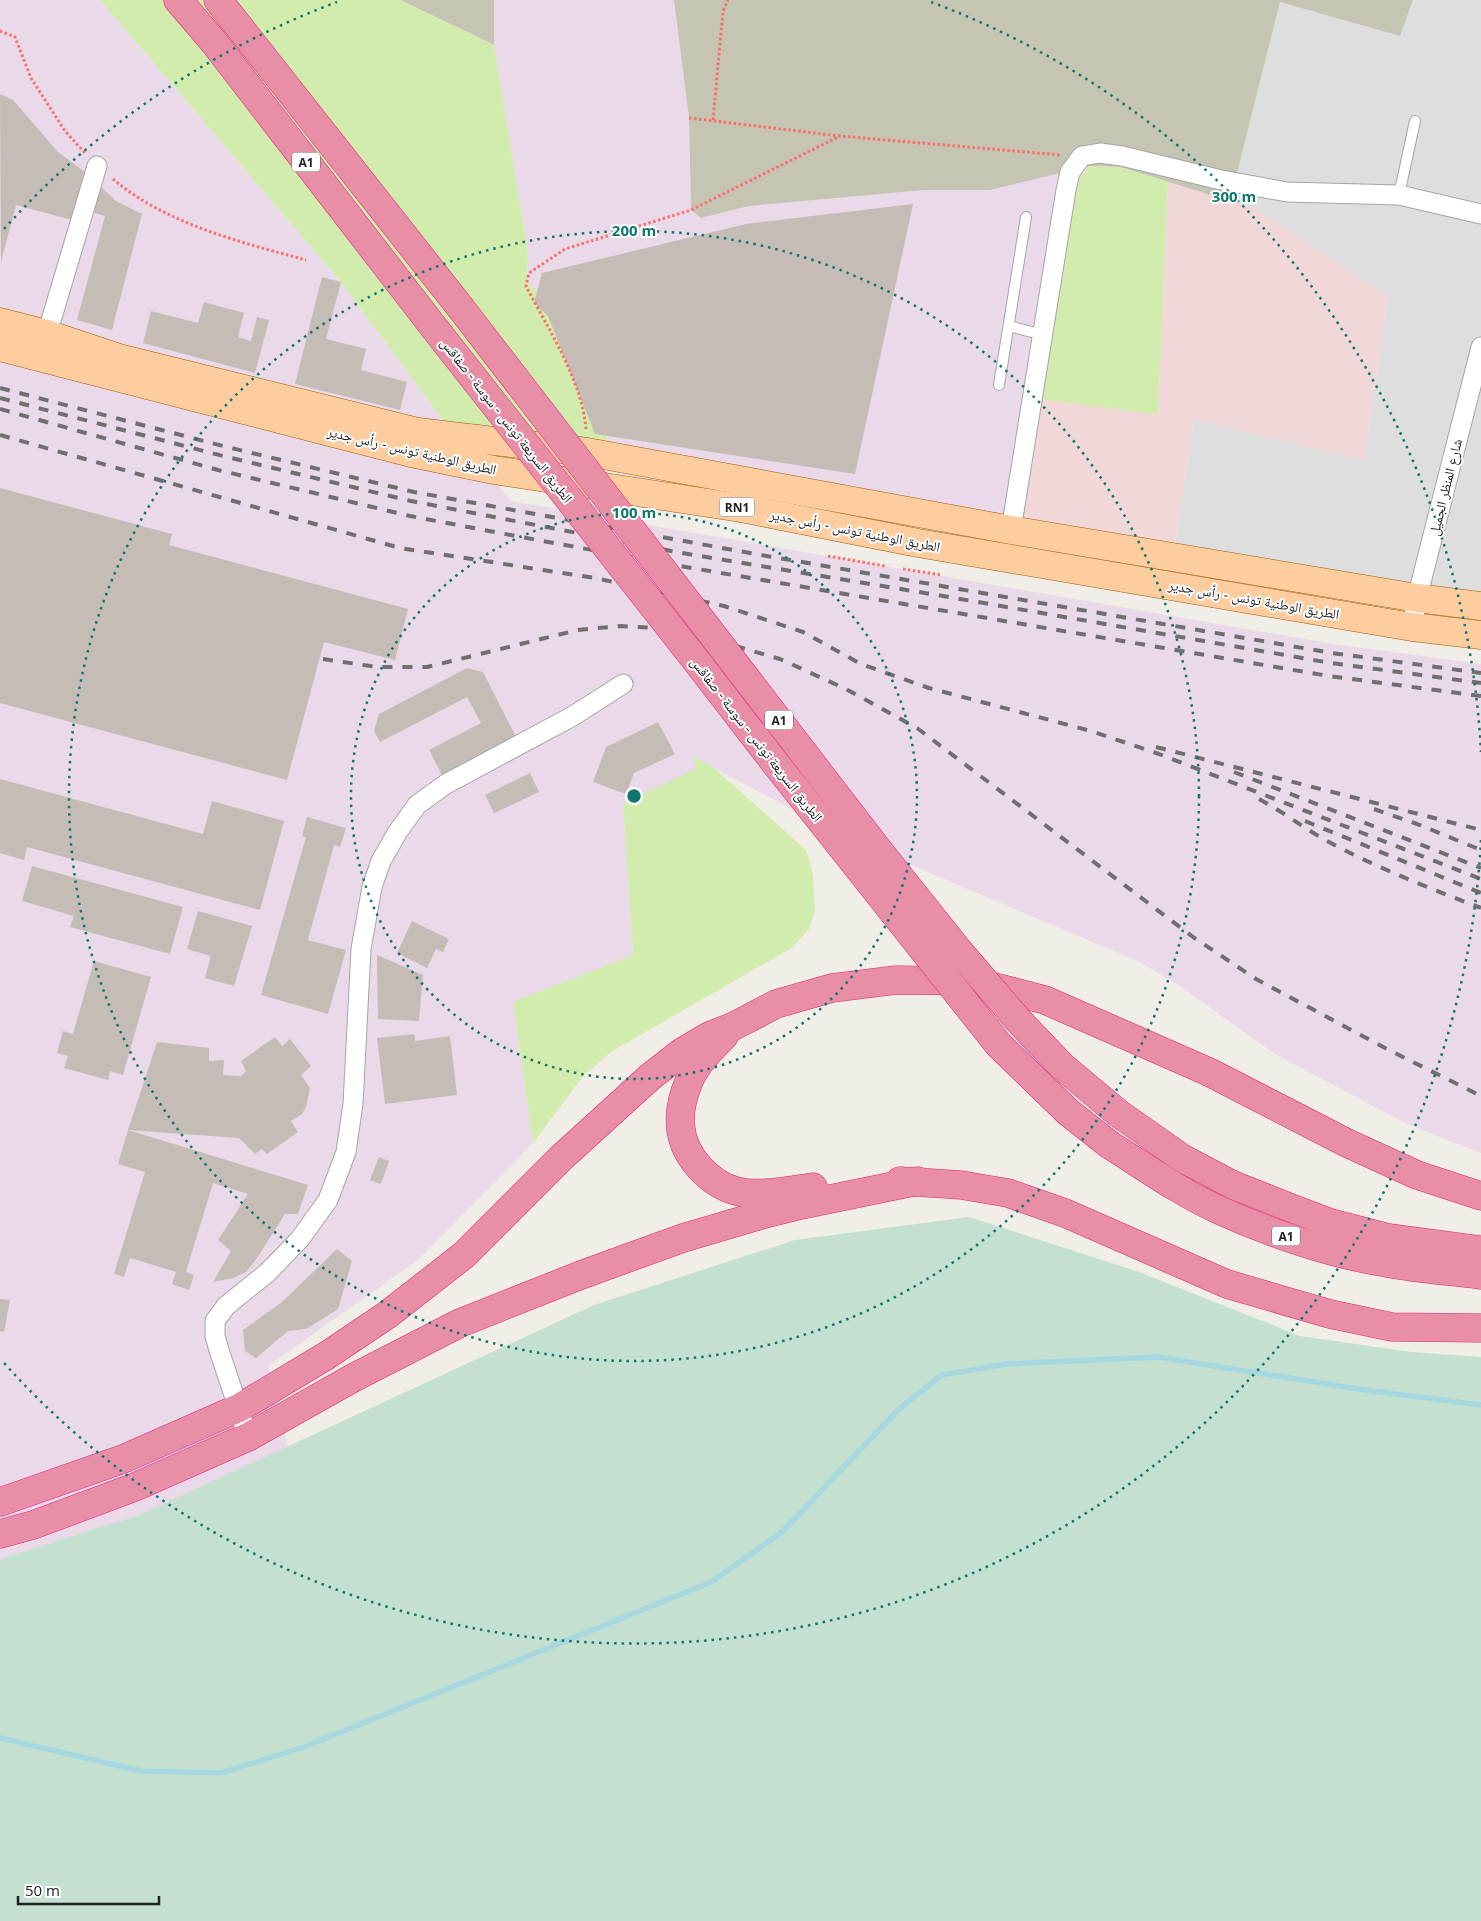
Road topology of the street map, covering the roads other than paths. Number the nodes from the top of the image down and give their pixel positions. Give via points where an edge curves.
1 (178, 0) edge
2 (218, 0) edge
3 (1415, 121) dead end
4 (98, 166) road end
5 (1399, 196) junction
6 (1481, 214) edge
7 (1026, 217) dead end
8 (0, 322) edge
9 (1009, 326) junction
10 (47, 334) junction
11 (1043, 335) junction
12 (0, 347) edge
13 (1481, 347) edge
14 (1000, 385) dead end
15 (1011, 530) junction
16 (1417, 598) junction
17 (1481, 606) edge
18 (1412, 627) junction
19 (1481, 635) edge
20 (624, 684) dead end
21 (732, 1027) junction
22 (918, 1181) junction
23 (1481, 1196) edge
24 (1481, 1250) edge
25 (1481, 1275) edge
26 (1481, 1328) edge
27 (239, 1408) junction
28 (248, 1437) junction
29 (0, 1502) edge
30 (0, 1534) edge

1 - 25 highway, الطريق السريعة تونس - سوسة - صفاقس / A1, bridge via 998,1044 1068,1112 1110,1145 1217,1209 1321,1248 1386,1263
2 - 24 highway, الطريق السريعة تونس - سوسة - صفاقس / A1, bridge via 876,847 958,950 1062,1066 1118,1113 1182,1158 1233,1185 1331,1223 1389,1238
3 - 5 lane
4 - 10 street
5 - 6 street
5 - 11 street via 1287,192 1122,156 1100,153 1082,156 1070,172 1066,190
7 - 9 lane
8 - 10 main road, الطريق الوطنية تونس - رأس جدير / RN1
9 - 11 lane
9 - 14 lane
10 - 15 main road, الطريق الوطنية تونس - رأس جدير / RN1 via 119,358 418,432 588,452
11 - 15 street
12 - 18 main road, الطريق الوطنية تونس - رأس جدير / RN1 via 421,455 494,470 741,508 918,543
13 - 16 street, شارع المنظر الجميل
15 - 16 main road, الطريق الوطنية تونس - رأس جدير / RN1
16 - 17 main road, الطريق الوطنية تونس - رأس جدير / RN1
16 - 18 street, شارع المنظر الجميل
18 - 19 main road, الطريق الوطنية تونس - رأس جدير / RN1
20 - 27 street via 573,716 446,784 417,805 381,861 372,887 361,949 353,1104 346,1152 328,1200 300,1239 267,1273 226,1306 215,1321 217,1343
21 - 22 highway via 689,1080 680,1119 682,1140 690,1156 710,1179 737,1191 762,1193 843,1183
21 - 23 highway via 776,1004 832,988 896,980 971,981 1045,1000 1208,1072 1416,1175
21 - 27 highway via 682,1052 650,1078 561,1158 464,1255 426,1286 326,1356
22 - 26 highway via 1008,1193 1066,1213 1227,1284 1330,1314 1392,1327
22 - 28 highway via 761,1215 683,1238 581,1275 460,1323
27 - 28 street
27 - 29 highway via 123,1459
28 - 30 highway via 135,1487

